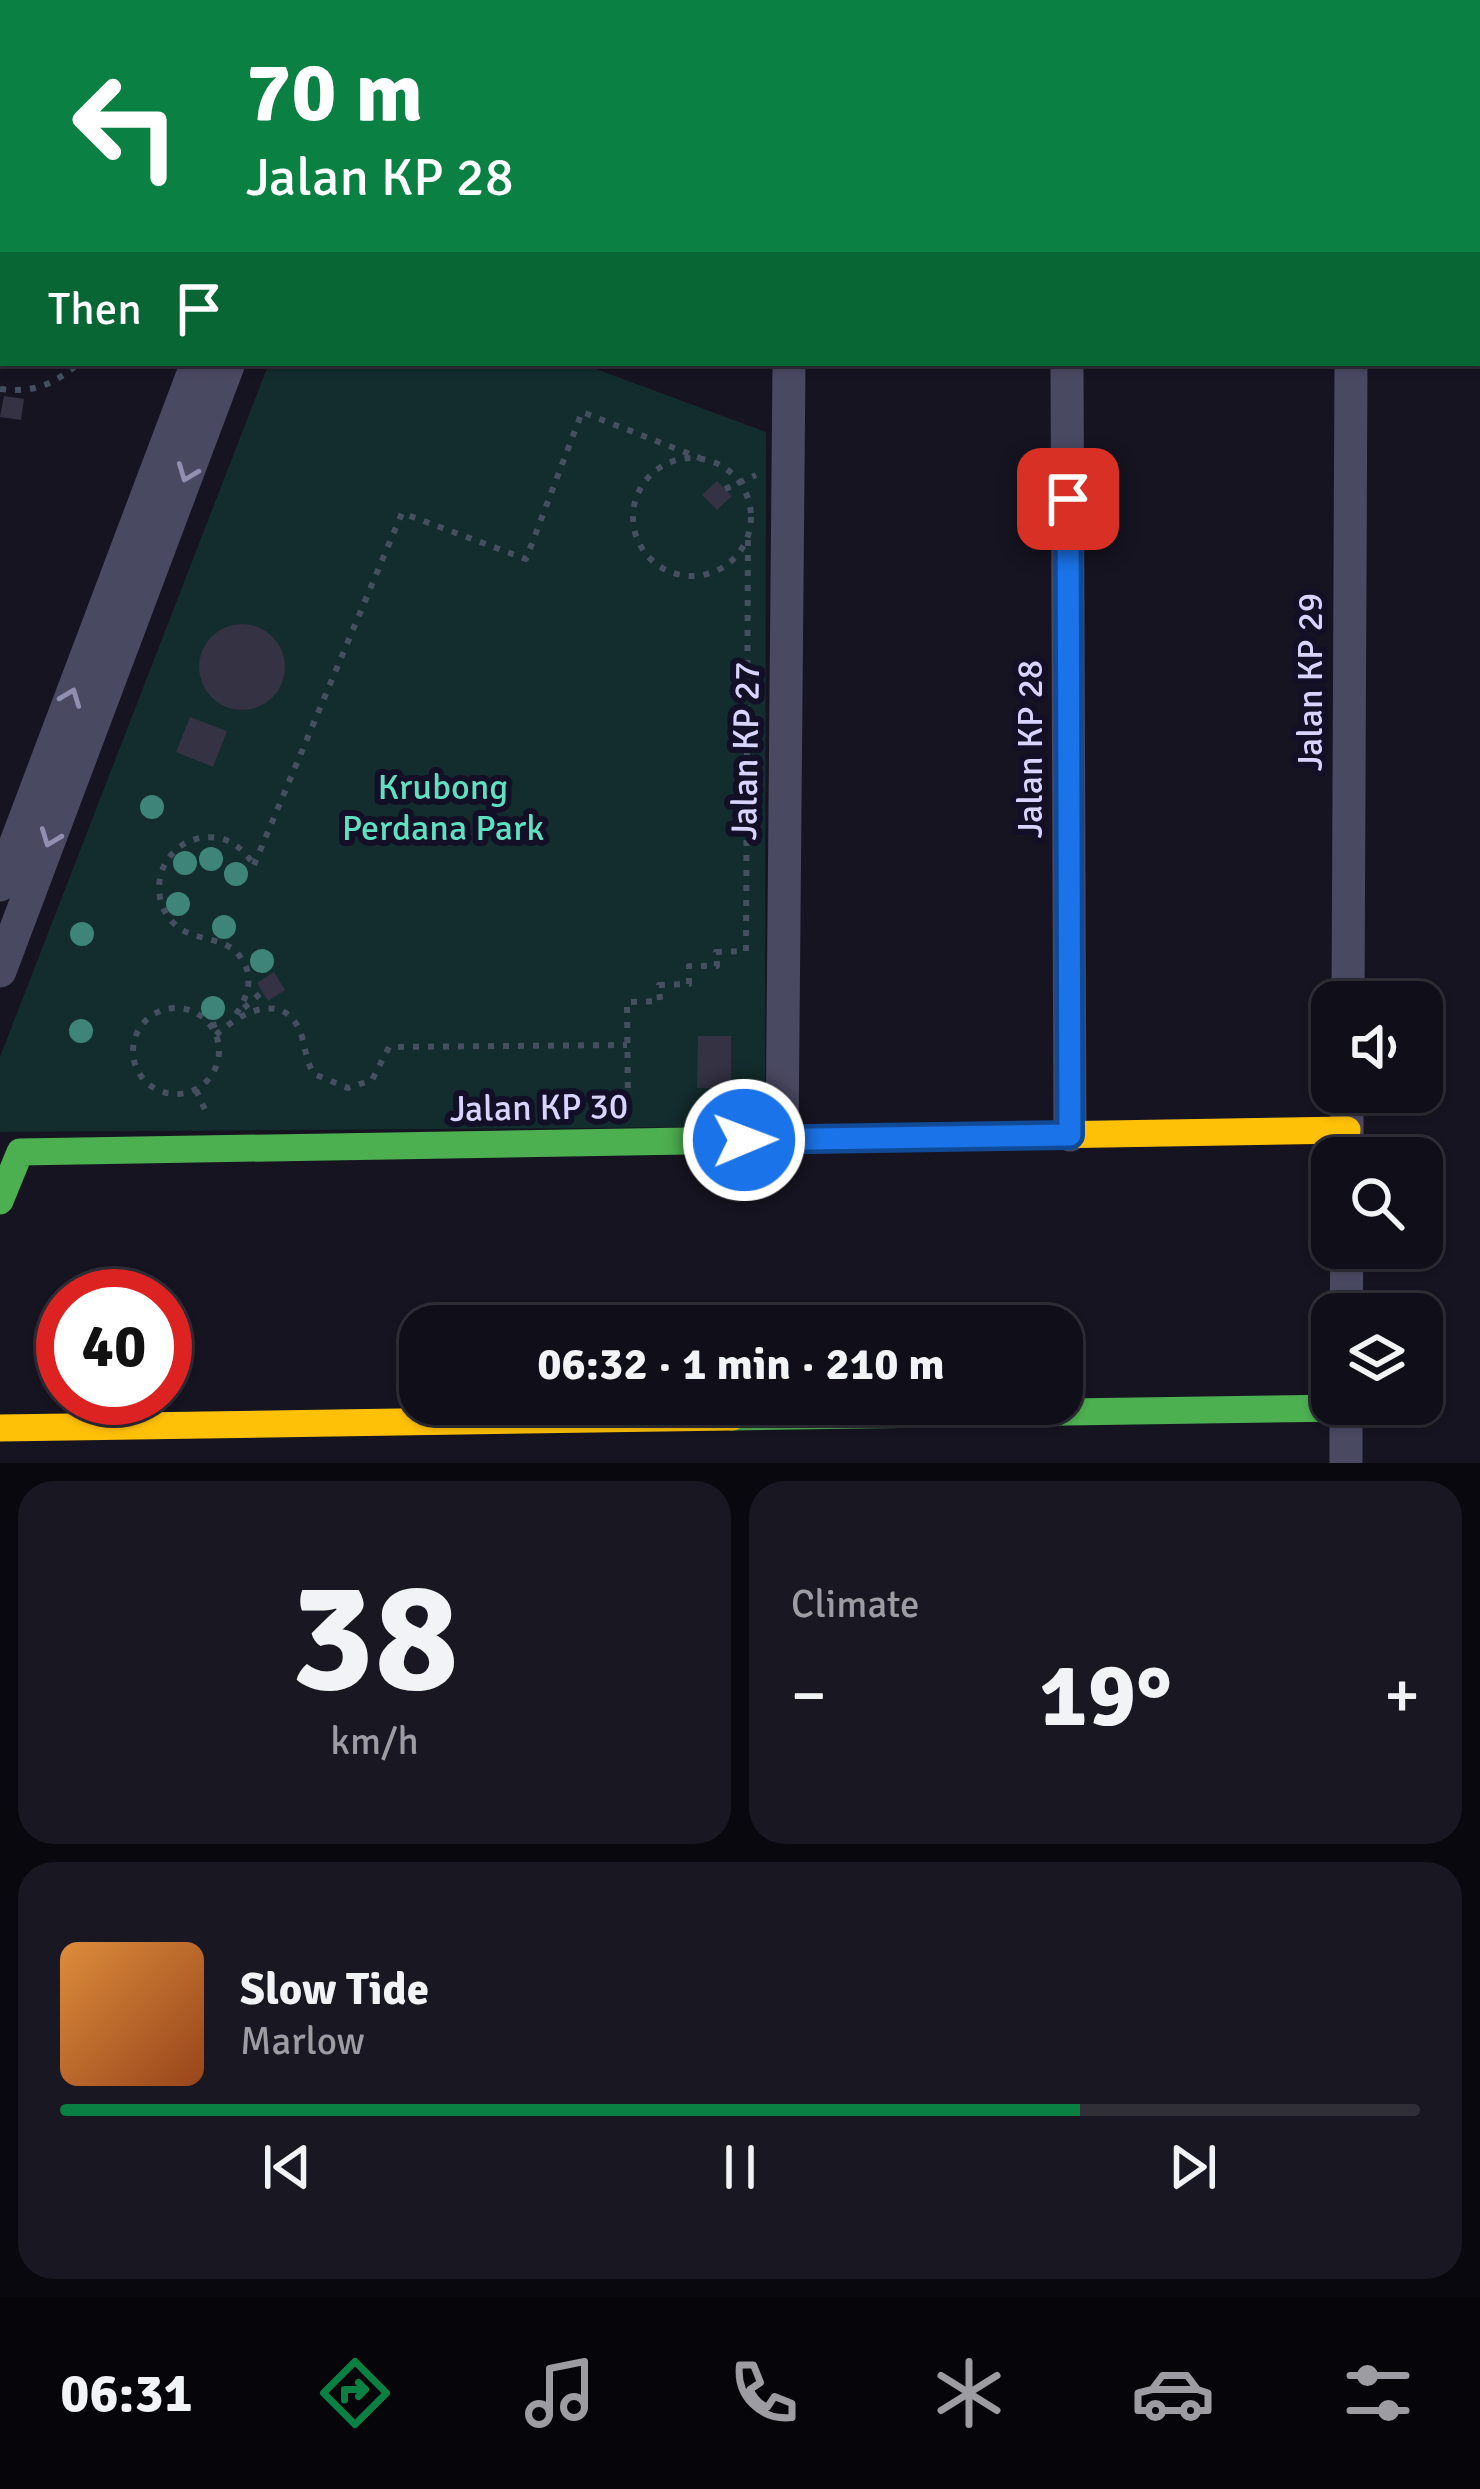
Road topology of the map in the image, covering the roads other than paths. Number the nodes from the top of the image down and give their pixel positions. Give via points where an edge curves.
1 (196, 366) edge
2 (228, 366) edge
3 (789, 366) edge
4 (1067, 366) edge
5 (1351, 366) edge
6 (0, 885) edge
7 (0, 971) edge
8 (1348, 981) edge
9 (1070, 1135) junction
10 (782, 1140) junction
11 (1311, 1143) edge
12 (0, 1201) edge
13 (1311, 1407) edge
14 (1346, 1425) edge
15 (0, 1428) edge
16 (1346, 1463) edge

6 -> 1 street
2 -> 7 street
3 - 10 street, Jalan KP 27
4 - 9 street, Jalan KP 28
5 - 8 street, Jalan KP 29
9 - 10 street, Jalan KP 30
9 - 11 street, Jalan KP 30
10 - 12 street, Jalan KP 30 via 20,1152
13 - 15 street
14 - 16 street

